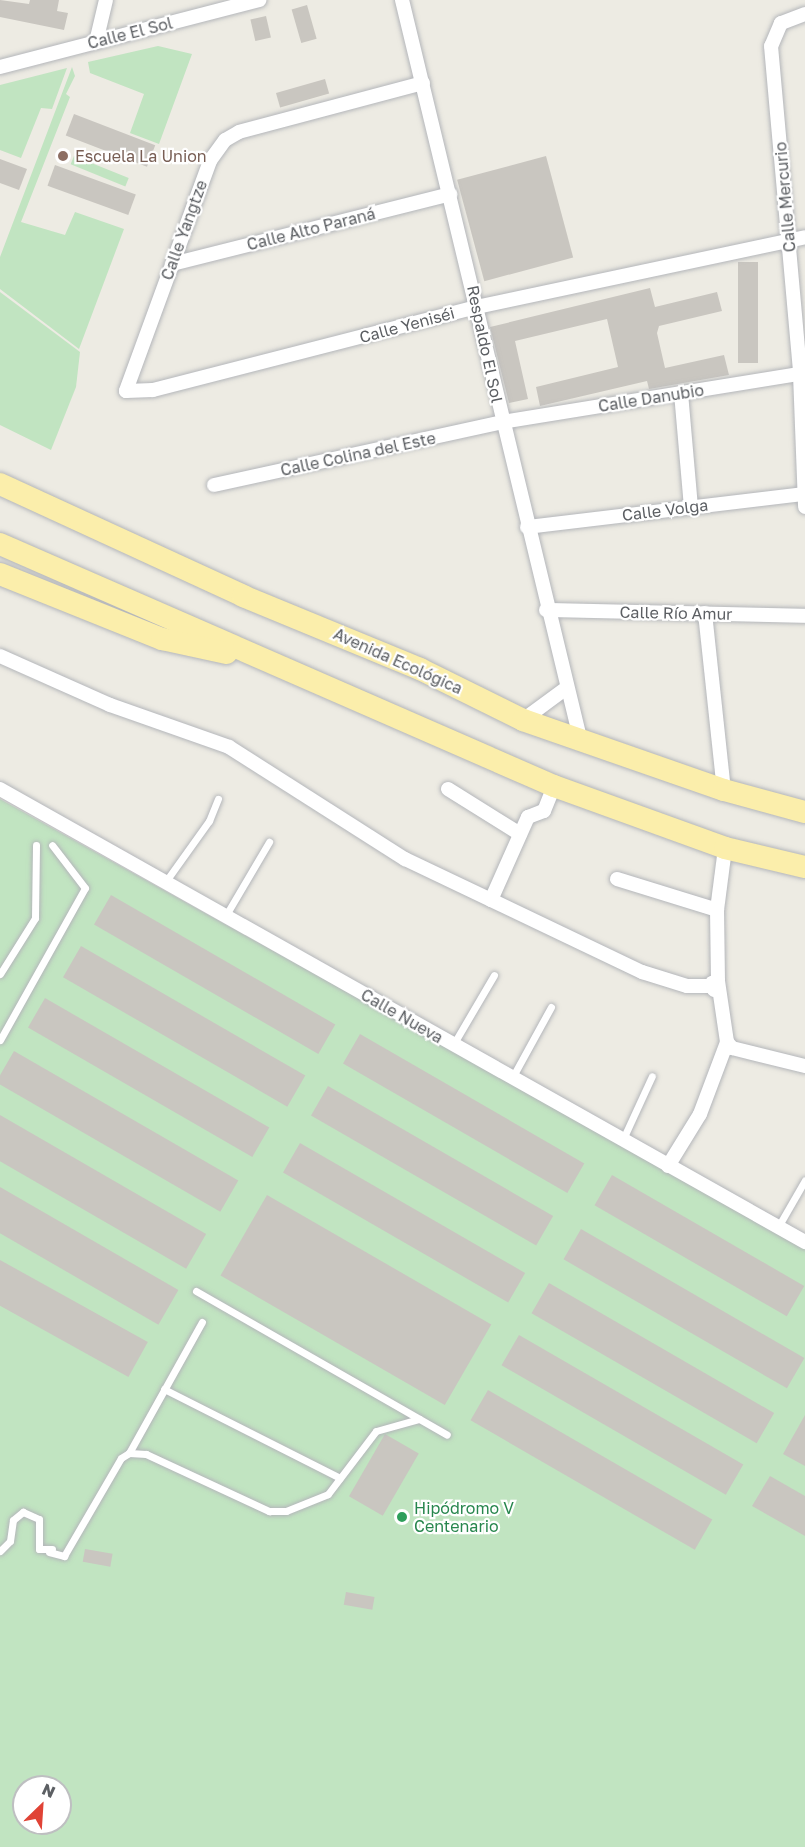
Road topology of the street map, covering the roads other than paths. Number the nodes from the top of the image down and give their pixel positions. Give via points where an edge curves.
1 (106, 0) edge
2 (260, 0) edge
3 (402, 0) edge
4 (805, 14) edge
5 (96, 42) junction
6 (0, 67) edge
7 (423, 83) junction
8 (450, 194) junction
9 (805, 237) edge
10 (789, 240) junction
11 (172, 264) junction
12 (477, 307) junction
13 (800, 374) junction
14 (127, 382) joint
15 (681, 393) junction
16 (502, 422) junction
17 (0, 473) edge
18 (0, 484) edge
19 (214, 485) dead end
20 (805, 500) edge
21 (691, 507) junction
22 (57, 508) junction
23 (527, 527) junction
24 (0, 544) edge
25 (0, 574) edge
26 (546, 610) junction
27 (705, 613) junction
28 (805, 616) edge
29 (0, 656) edge
30 (257, 657) junction
31 (565, 688) junction
32 (523, 720) junction
33 (581, 742) junction
34 (554, 786) junction
35 (0, 789) edge
36 (448, 789) dead end
37 (724, 790) junction
38 (218, 799) dead end
39 (805, 812) edge
40 (520, 834) junction
41 (269, 842) dead end
42 (36, 845) dead end
43 (52, 845) dead end
44 (725, 848) junction
45 (805, 867) edge
46 (617, 879) dead end
47 (166, 881) junction
48 (491, 900) junction
49 (717, 910) junction
50 (226, 915) junction
51 (0, 974) edge
52 (494, 975) dead end
53 (716, 986) junction
54 (551, 1006) dead end
55 (0, 1040) edge
56 (727, 1042) junction
57 (453, 1045) junction
58 (805, 1066) edge
59 (652, 1076) dead end
60 (512, 1078) junction
61 (622, 1141) junction
62 (668, 1166) junction
63 (805, 1180) edge
64 (778, 1227) junction
65 (805, 1242) edge
66 (196, 1291) dead end
67 (202, 1322) dead end
68 (164, 1389) junction
69 (419, 1419) junction
70 (447, 1435) dead end
71 (129, 1453) junction
72 (340, 1478) junction
73 (0, 1551) edge

1 - 5 street
2 - 5 street, Calle El Sol
3 - 7 street, Respaldo El Sol
4 - 10 street, Calle Mercurio via 781,23 771,46
5 - 6 street, Calle El Sol
7 - 8 street, Respaldo El Sol
7 - 11 street, Calle Yangtze via 239,132 225,140 210,161
8 - 11 street, Calle Alto Paraná
8 - 12 street, Respaldo El Sol
9 - 10 street, Calle Yeniséi
10 - 12 street, Calle Yeniséi
10 - 13 street, Calle Mercurio
11 - 14 street, Calle Yangtze
12 - 14 street, Calle Yeniséi via 153,390 131,394
12 - 16 street, Respaldo El Sol
13 - 15 street, Calle Danubio
13 - 20 street, Calle Mercurio
15 - 16 street, Calle Danubio
15 - 21 street
16 - 19 street, Calle Colina del Este
16 - 23 street, Respaldo El Sol
17 - 22 main road
18 - 22 main road, Avenida Ecológica
20 - 21 street, Calle Volga
21 - 23 street, Calle Volga
22 - 32 main road, Avenida Ecológica via 243,596 420,669
23 - 26 street, Respaldo El Sol
24 - 30 main road
25 - 30 main road via 162,639
26 - 27 street, Calle Río Amur
26 - 31 street, Respaldo El Sol
27 - 28 street, Calle Río Amur
27 - 37 street
29 - 48 street via 110,705 229,747 405,859
30 - 34 main road
31 - 32 street
31 - 33 street, Respaldo El Sol
32 - 33 main road, Avenida Ecológica
33 - 37 main road, Avenida Ecológica
34 - 40 street via 544,811 529,815
34 - 44 main road
35 - 47 street, Calle Nueva
36 - 40 street
37 - 39 main road, Avenida Ecológica
38 - 47 lane via 209,821
40 - 48 street
41 - 50 lane
42 - 51 lane via 35,918
43 - 55 lane via 85,888
44 - 45 main road
44 - 49 street
46 - 49 street
47 - 50 street, Calle Nueva
48 - 53 street via 642,972 687,986
49 - 53 street
50 - 57 street, Calle Nueva
52 - 57 lane
53 - 56 street
54 - 60 lane
56 - 58 street via 741,1052
56 - 62 street via 700,1114
57 - 60 street, Calle Nueva
59 - 61 lane
60 - 61 street, Calle Nueva
61 - 62 street, Calle Nueva
62 - 64 street, Calle Nueva
63 - 64 lane
64 - 65 street, Calle Nueva
66 - 69 lane
67 - 68 lane
68 - 71 lane
68 - 72 lane
69 - 70 lane
69 - 72 lane via 376,1431
71 - 72 lane via 146,1454 269,1511 317,1502
71 - 73 lane via 120,1458 64,1556 37,1544 39,1520 23,1512 13,1520 10,1541

